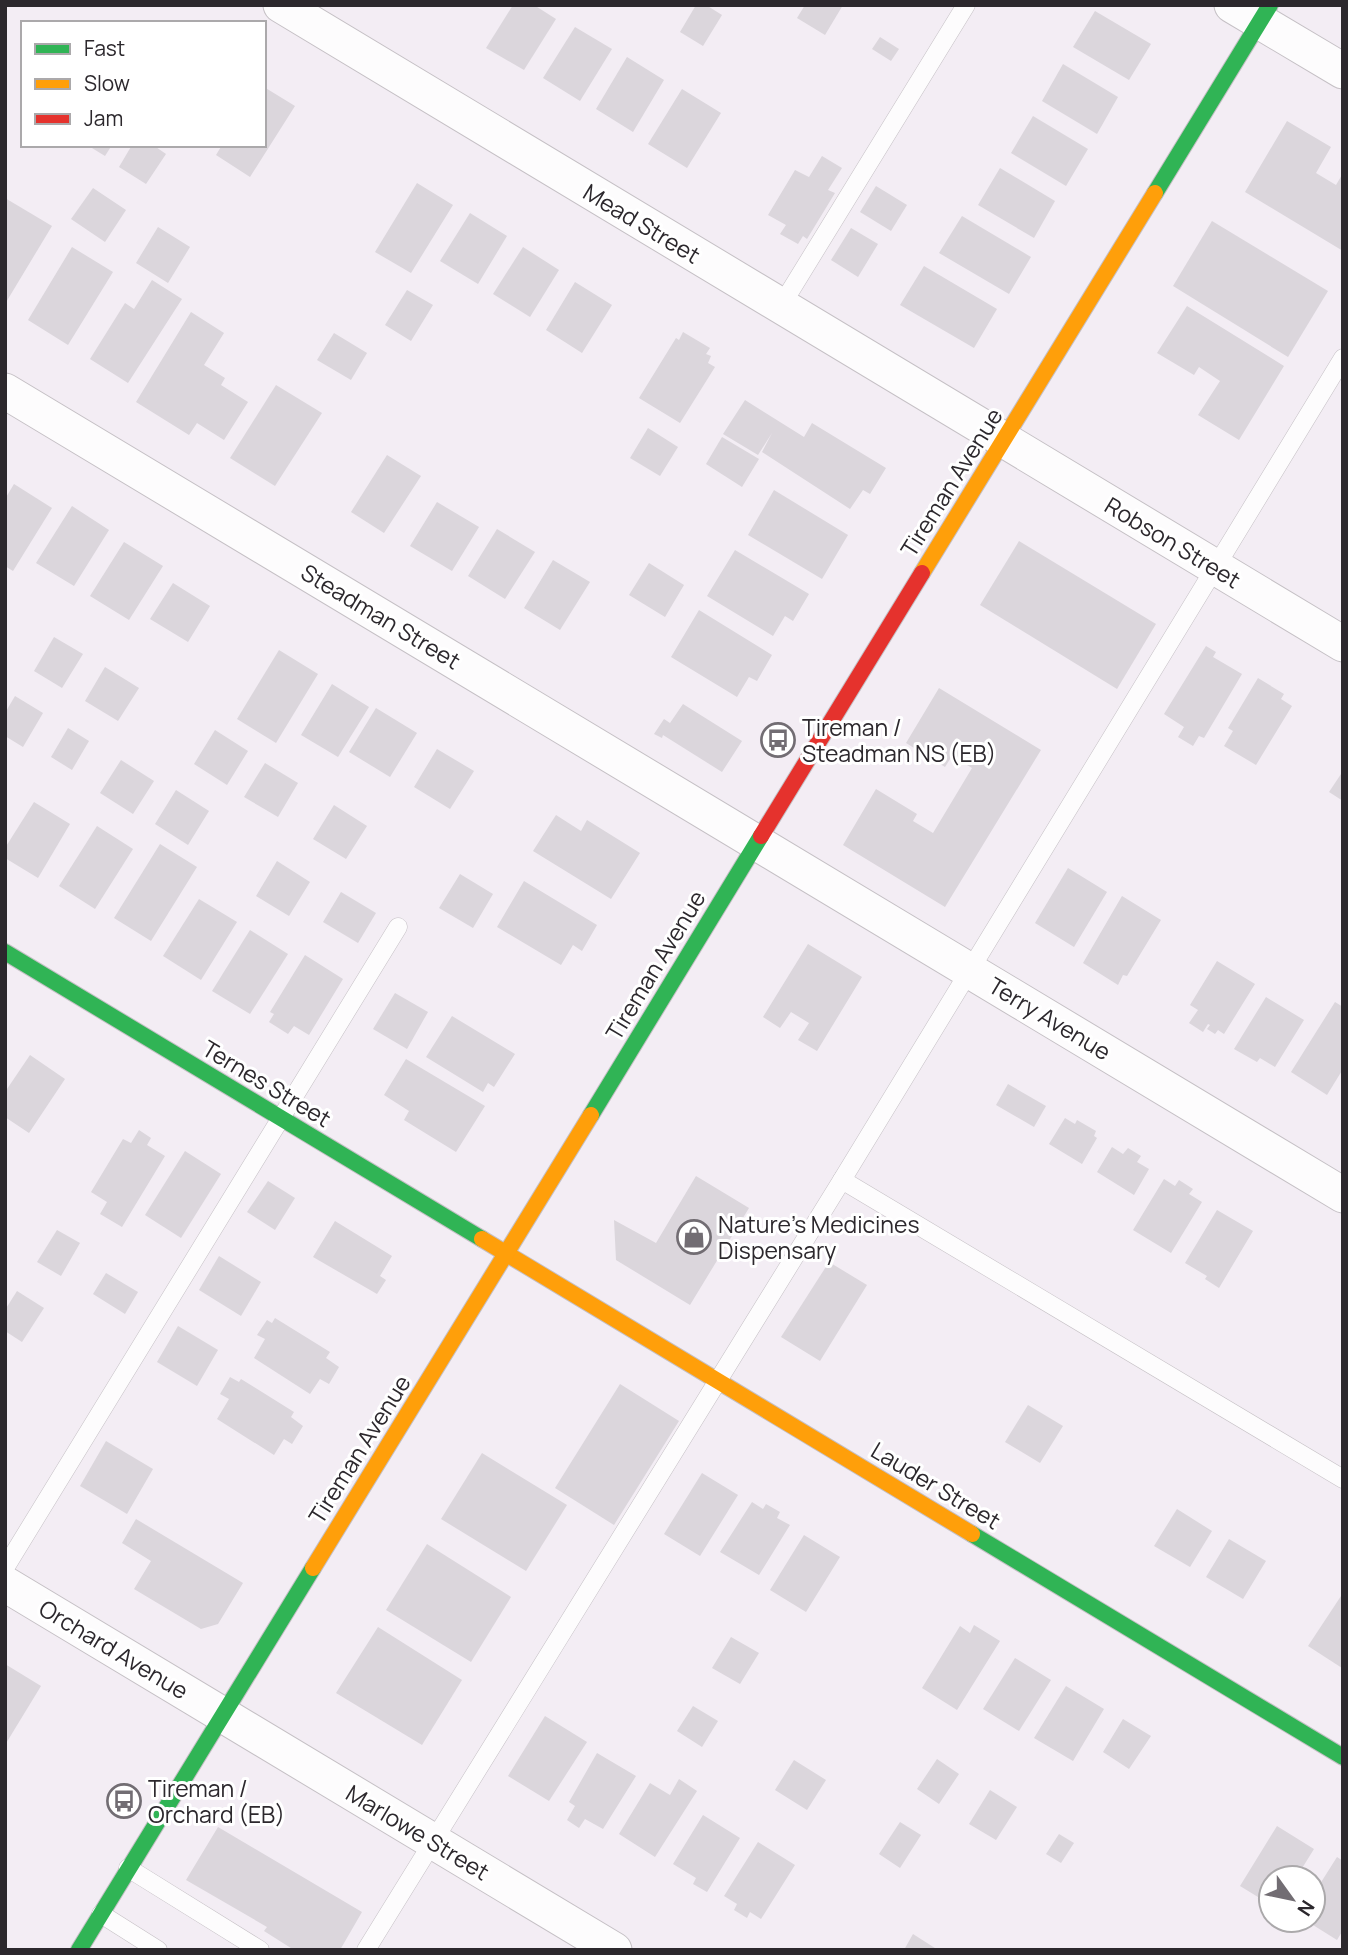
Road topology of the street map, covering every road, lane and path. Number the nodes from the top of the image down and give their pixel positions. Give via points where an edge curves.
1 (281, 5) edge
2 (966, 5) edge
3 (1254, 11) edge
4 (1343, 71) edge
5 (781, 306) junction
6 (1343, 358) edge
7 (5, 391) edge
8 (1004, 440) junction
9 (1215, 567) junction
10 (1343, 644) edge
11 (757, 842) junction
12 (398, 927) dead end
13 (5, 952) edge
14 (970, 970) junction
15 (281, 1118) junction
16 (842, 1180) junction
17 (1343, 1195) edge
18 (506, 1253) junction
19 (718, 1381) junction
20 (1343, 1479) edge
21 (5, 1568) edge
22 (5, 1584) edge
23 (222, 1714) junction
24 (1343, 1757) edge
25 (433, 1841) junction
26 (128, 1868) junction
27 (101, 1914) junction
28 (79, 1950) edge
29 (158, 1950) edge
30 (260, 1950) edge
31 (366, 1950) edge
32 (614, 1950) edge

1 - 5 street, Mead Street
2 - 5 lane
3 - 4 street
3 - 8 street, Tireman Avenue
5 - 8 street, Mead Street
6 - 9 lane
7 - 11 street, Steadman Street
8 - 9 street, Robson Street
8 - 11 street, Tireman Avenue
9 - 10 street, Robson Street
9 - 14 lane
11 - 14 street, Terry Avenue
11 - 18 street, Tireman Avenue
12 - 15 lane
13 - 15 street, Ternes Street
14 - 16 lane
14 - 17 street, Terry Avenue
15 - 18 street, Ternes Street
15 - 21 lane
16 - 19 lane
16 - 20 lane
18 - 19 street, Lauder Street
18 - 23 street, Tireman Avenue
19 - 24 street, Lauder Street
19 - 25 lane
22 - 23 street, Orchard Avenue
23 - 25 street, Marlowe Street
23 - 26 street, Tireman Avenue
25 - 31 lane
25 - 32 street, Marlowe Street
26 - 27 street, Tireman Avenue
26 - 30 lane
27 - 28 street, Tireman Avenue
27 - 29 lane

